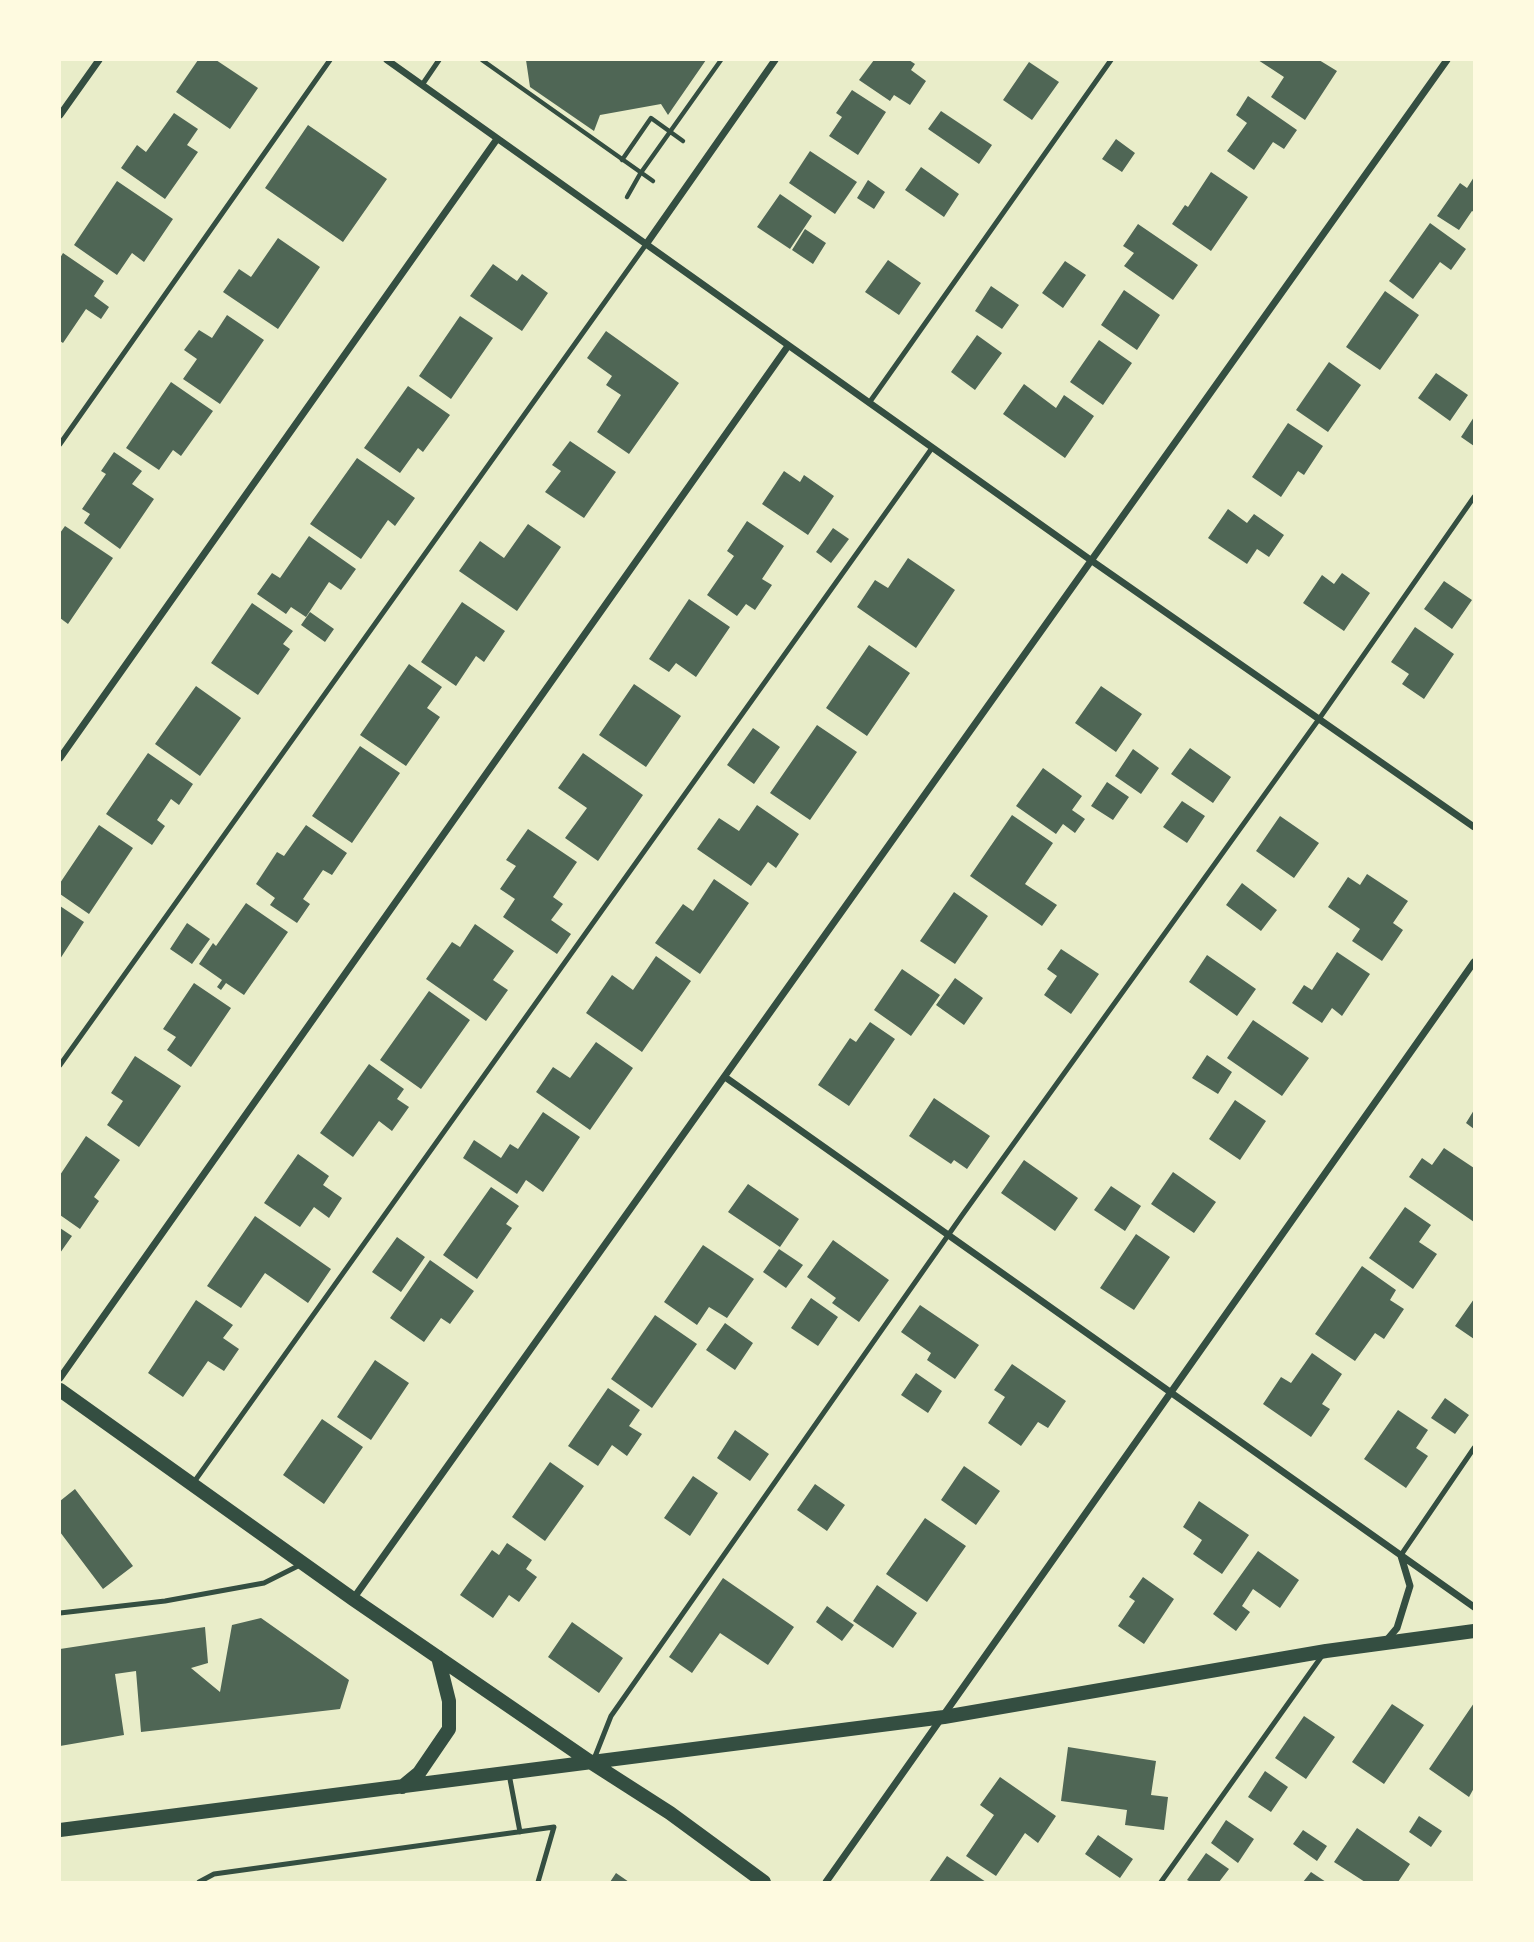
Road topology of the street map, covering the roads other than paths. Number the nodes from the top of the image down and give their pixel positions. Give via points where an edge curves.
1 (99, 60) edge
2 (330, 60) edge
3 (387, 60) edge
4 (439, 60) edge
5 (775, 60) edge
6 (1111, 60) edge
7 (1447, 60) edge
8 (422, 85) junction
9 (60, 115) edge
10 (497, 139) junction
11 (647, 243) junction
12 (788, 345) junction
13 (869, 403) junction
14 (60, 444) edge
15 (932, 448) junction
16 (1475, 497) edge
17 (1092, 561) junction
18 (1319, 719) junction
19 (60, 758) edge
20 (1475, 827) edge
21 (1475, 962) edge
22 (60, 1065) edge
23 (725, 1077) junction
24 (949, 1235) junction
25 (60, 1378) edge
26 (60, 1390) edge
27 (1172, 1392) junction
28 (1475, 1448) edge
29 (192, 1484) junction
30 (1401, 1555) junction
31 (304, 1563) junction
32 (353, 1599) junction
33 (1475, 1607) edge
34 (60, 1613) edge
35 (1475, 1631) edge
36 (1383, 1644) junction
37 (1326, 1651) junction
38 (438, 1657) junction
39 (944, 1717) junction
40 (592, 1763) junction
41 (509, 1774) junction
42 (402, 1787) junction
43 (60, 1830) edge
44 (520, 1832) junction
45 (199, 1882) edge
46 (538, 1882) edge
47 (764, 1882) edge
48 (826, 1882) edge
49 (1161, 1882) edge

1 - 9 street
2 - 14 lane
3 - 8 street
4 - 8 lane
5 - 11 street
6 - 13 lane
7 - 17 street
8 - 10 street
10 - 11 street
10 - 19 street
11 - 12 street
11 - 22 lane
12 - 13 street
12 - 25 street
13 - 15 street
15 - 17 street
15 - 29 lane
16 - 18 lane
17 - 18 street
17 - 23 street
18 - 20 street
18 - 24 lane
21 - 27 street
23 - 24 street
23 - 32 street
24 - 27 street
24 - 40 lane via 611,1716
26 - 29 main road
27 - 30 street
27 - 39 street
28 - 30 lane
29 - 31 main road
30 - 33 street
30 - 36 street via 1410,1586 1398,1628
31 - 32 main road
31 - 34 lane via 264,1583
32 - 38 main road
35 - 36 main road
36 - 37 main road
37 - 39 main road
37 - 49 lane
38 - 40 main road
38 - 42 main road via 449,1701 449,1729 419,1773
39 - 40 main road
39 - 48 street
40 - 41 main road
40 - 47 main road
41 - 42 main road
41 - 44 lane
42 - 43 main road
44 - 45 lane via 214,1874
44 - 46 lane via 554,1827

